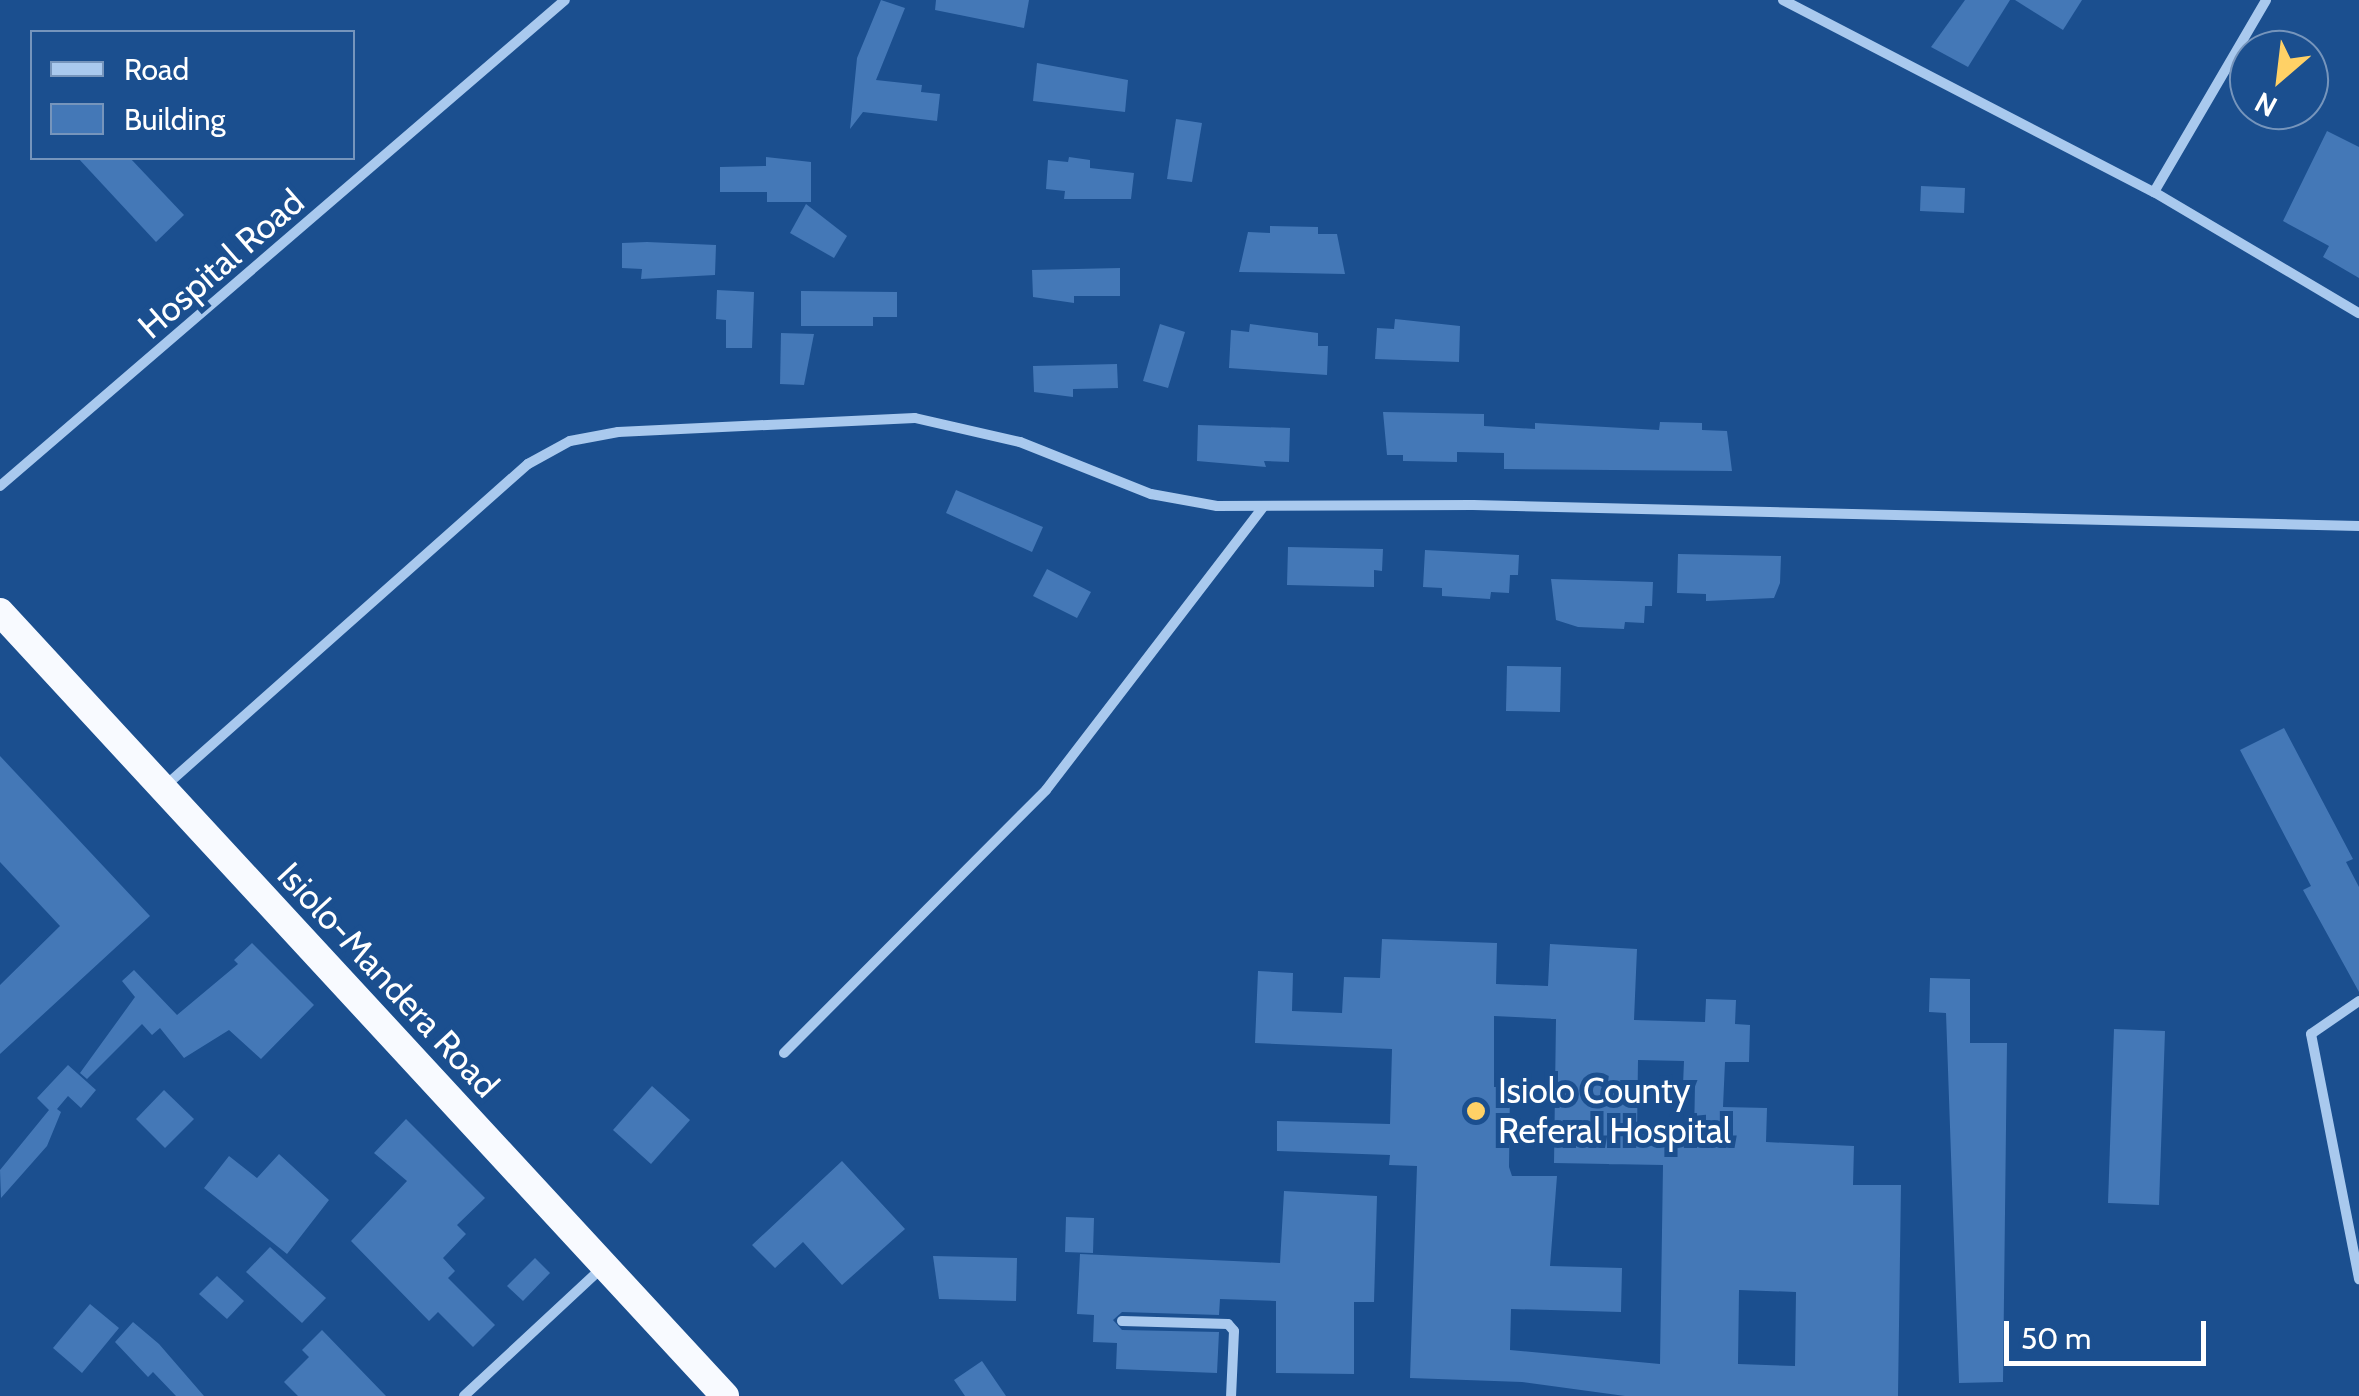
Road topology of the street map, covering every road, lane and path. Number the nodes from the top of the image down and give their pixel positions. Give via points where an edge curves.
1 (565, 0) edge
2 (1783, 0) edge
3 (2266, 0) edge
4 (2154, 192) junction
5 (2359, 313) edge
6 (0, 486) edge
7 (1264, 506) junction
8 (2359, 526) edge
9 (0, 612) edge
10 (159, 791) junction
11 (2359, 1001) edge
12 (784, 1053) dead end
13 (604, 1266) junction
14 (2359, 1279) edge
15 (1122, 1321) dead end
16 (464, 1396) edge
17 (725, 1396) edge
18 (1231, 1396) edge

1 - 6 street, Hospital Road
2 - 4 street
3 - 4 street
4 - 5 street
7 - 8 street
7 - 10 street via 1217,506 1152,494 1020,442 915,418 747,423 570,441 528,464
7 - 12 street via 1046,790
9 - 10 highway, Isiolo-Mandera Road
10 - 13 highway, Isiolo-Mandera Road
11 - 14 street via 2311,1034
13 - 16 street
13 - 17 highway, Isiolo-Mandera Road
15 - 18 street via 1228,1324 1234,1331

